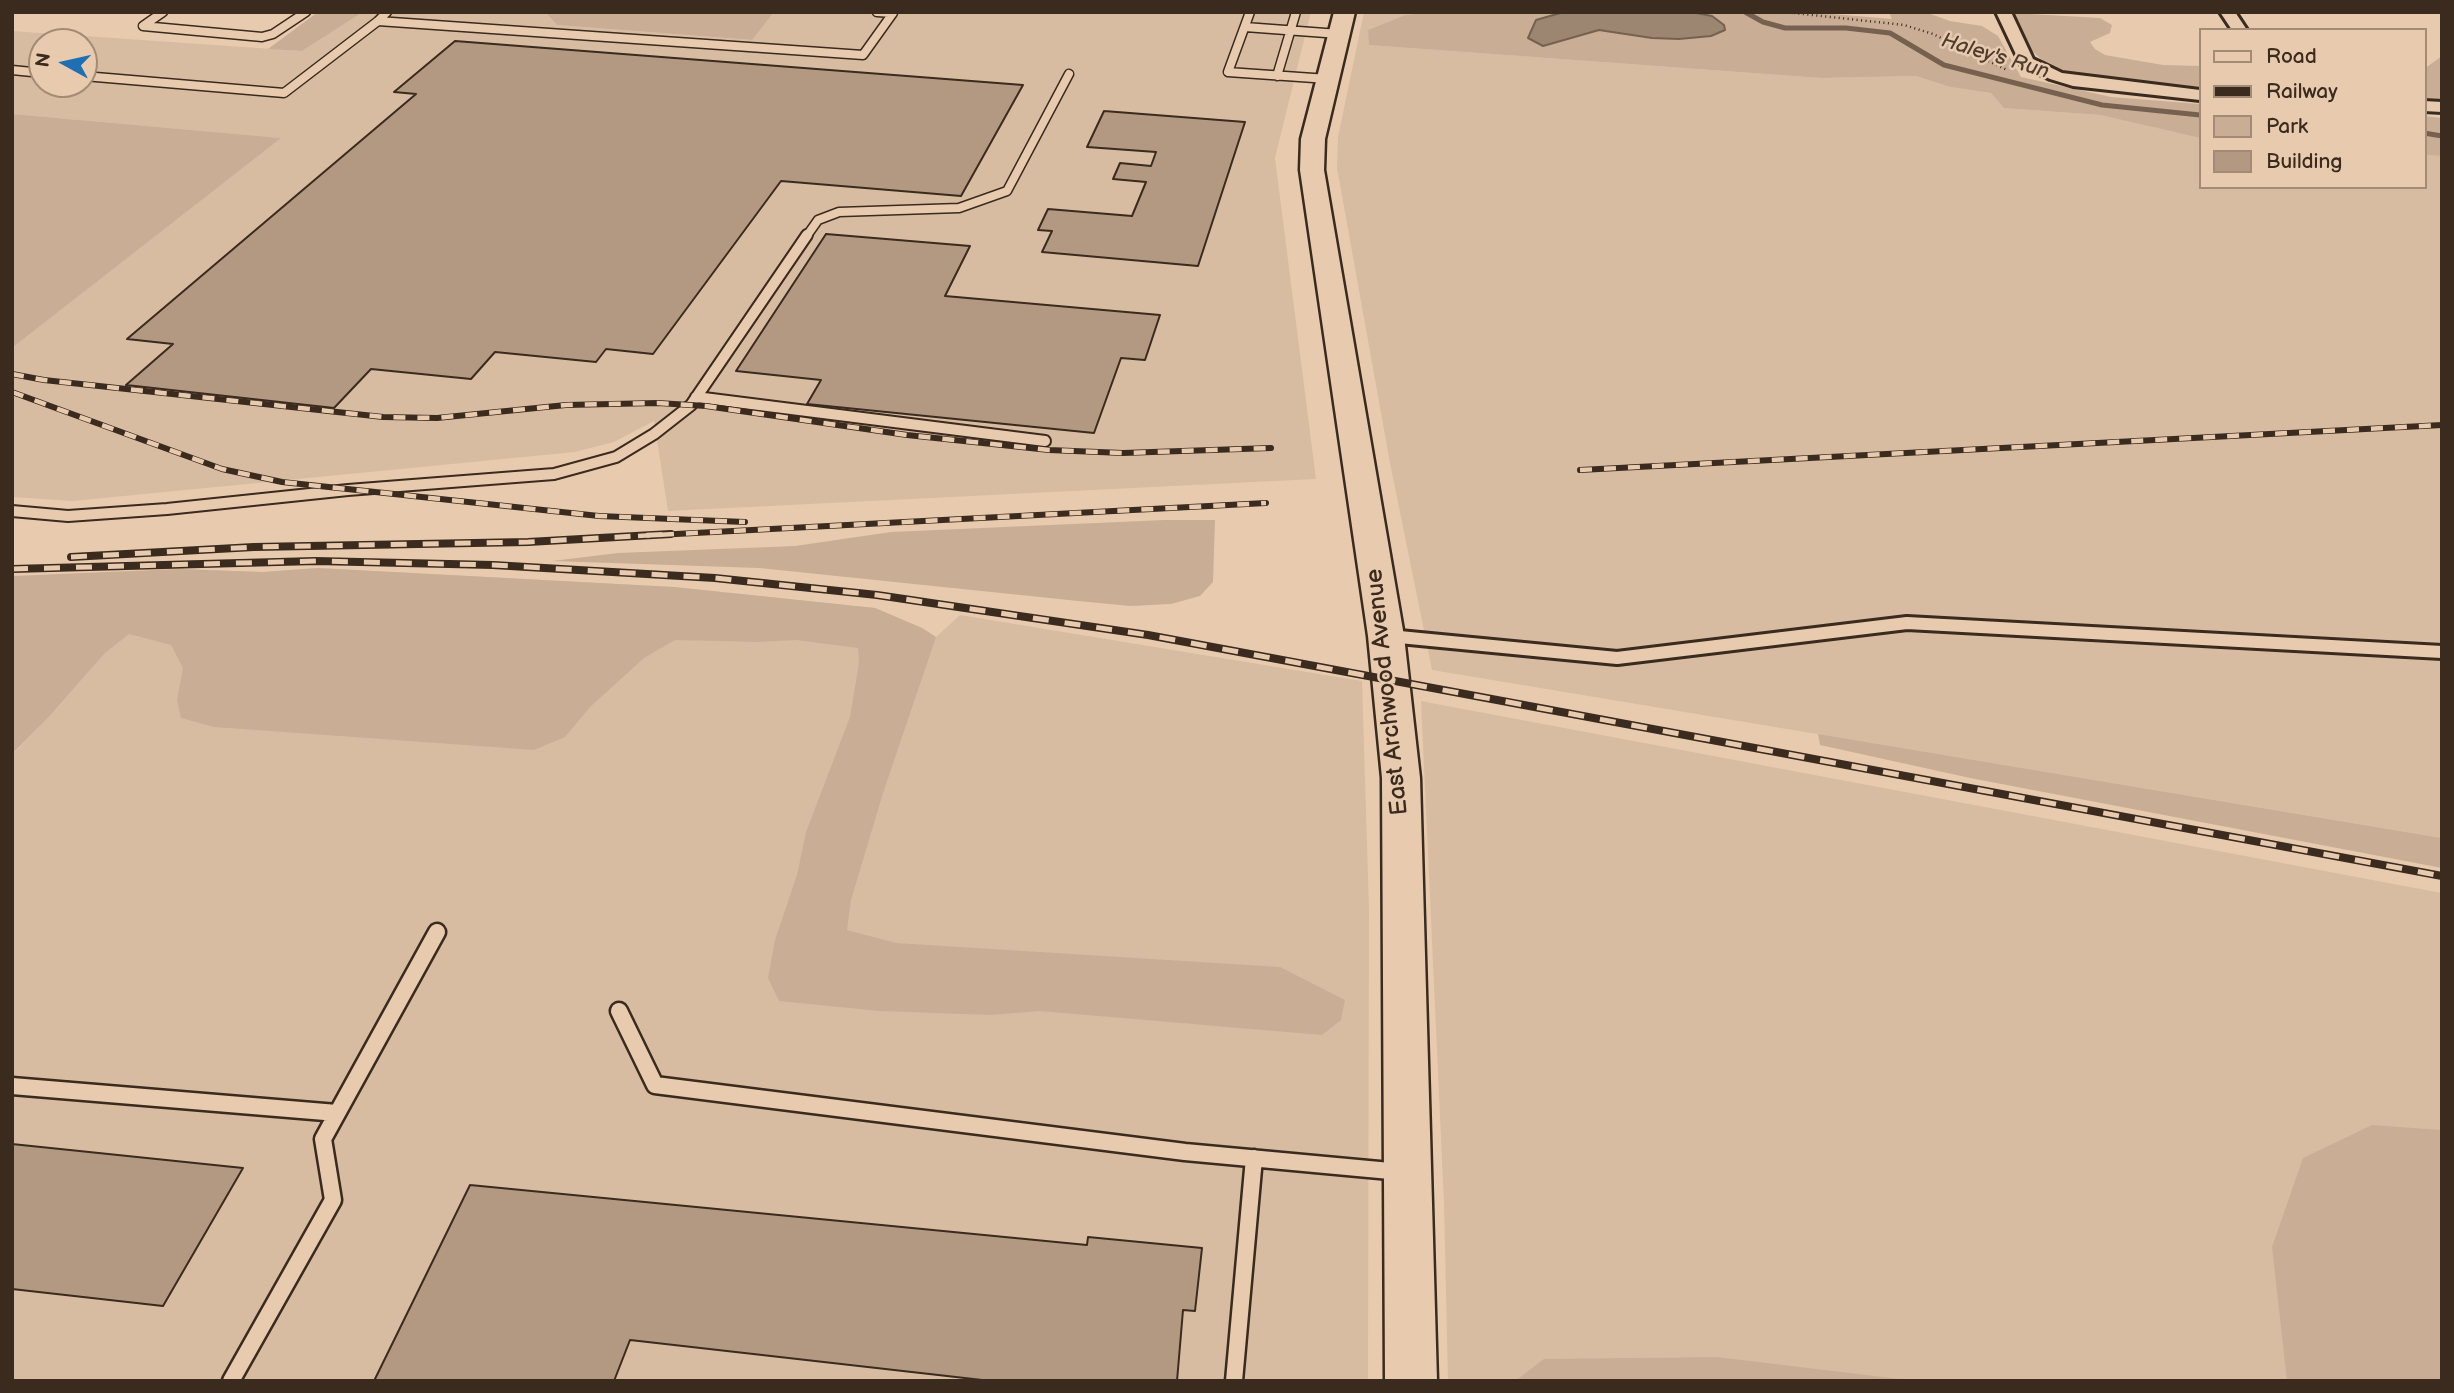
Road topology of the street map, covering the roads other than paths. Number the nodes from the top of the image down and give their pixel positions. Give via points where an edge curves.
1 (163, 12) edge
2 (306, 12) edge
3 (387, 12) edge
4 (877, 12) edge
5 (1250, 12) edge
6 (1296, 12) edge
7 (2003, 12) edge
8 (2227, 12) edge
9 (378, 21) junction
10 (1342, 23) edge
11 (1245, 27) junction
12 (2239, 28) edge
13 (1291, 30) junction
14 (2041, 70) joint
15 (1069, 74) dead end
16 (1277, 76) junction
17 (98, 77) edge
18 (1328, 79) junction
19 (2198, 95) edge
20 (696, 397) junction
21 (1045, 441) dead end
22 (12, 511) edge
23 (1387, 636) junction
24 (2442, 652) edge
25 (437, 932) dead end
26 (619, 1012) dead end
27 (12, 1086) edge
28 (337, 1113) junction
29 (1254, 1158) junction
30 (1408, 1173) junction
31 (230, 1381) edge
32 (1234, 1381) edge
33 (1411, 1381) edge

1 - 2 lane via 144,26 262,37
3 - 9 lane
4 - 9 lane via 892,13 863,55
5 - 11 lane
6 - 13 lane
7 - 14 street via 2027,62
8 - 12 street
9 - 17 lane via 284,93
10 - 13 lane
10 - 18 main road, East Archwood Avenue
11 - 13 lane
11 - 16 lane via 1228,72
13 - 16 lane
14 - 19 street via 2073,81
15 - 20 lane via 1007,191 959,208 839,212 818,220
16 - 18 lane
18 - 23 main road, East Archwood Avenue via 1313,139 1312,170
20 - 21 lane
20 - 22 lane via 654,434 616,457 554,474 68,516
23 - 24 lane via 1617,658 1907,623
23 - 30 main road, East Archwood Avenue via 1404,839
25 - 28 lane
26 - 29 lane via 655,1085
27 - 28 lane
28 - 31 lane via 323,1139 333,1200
29 - 30 lane
29 - 32 lane
30 - 33 main road, East Archwood Avenue

